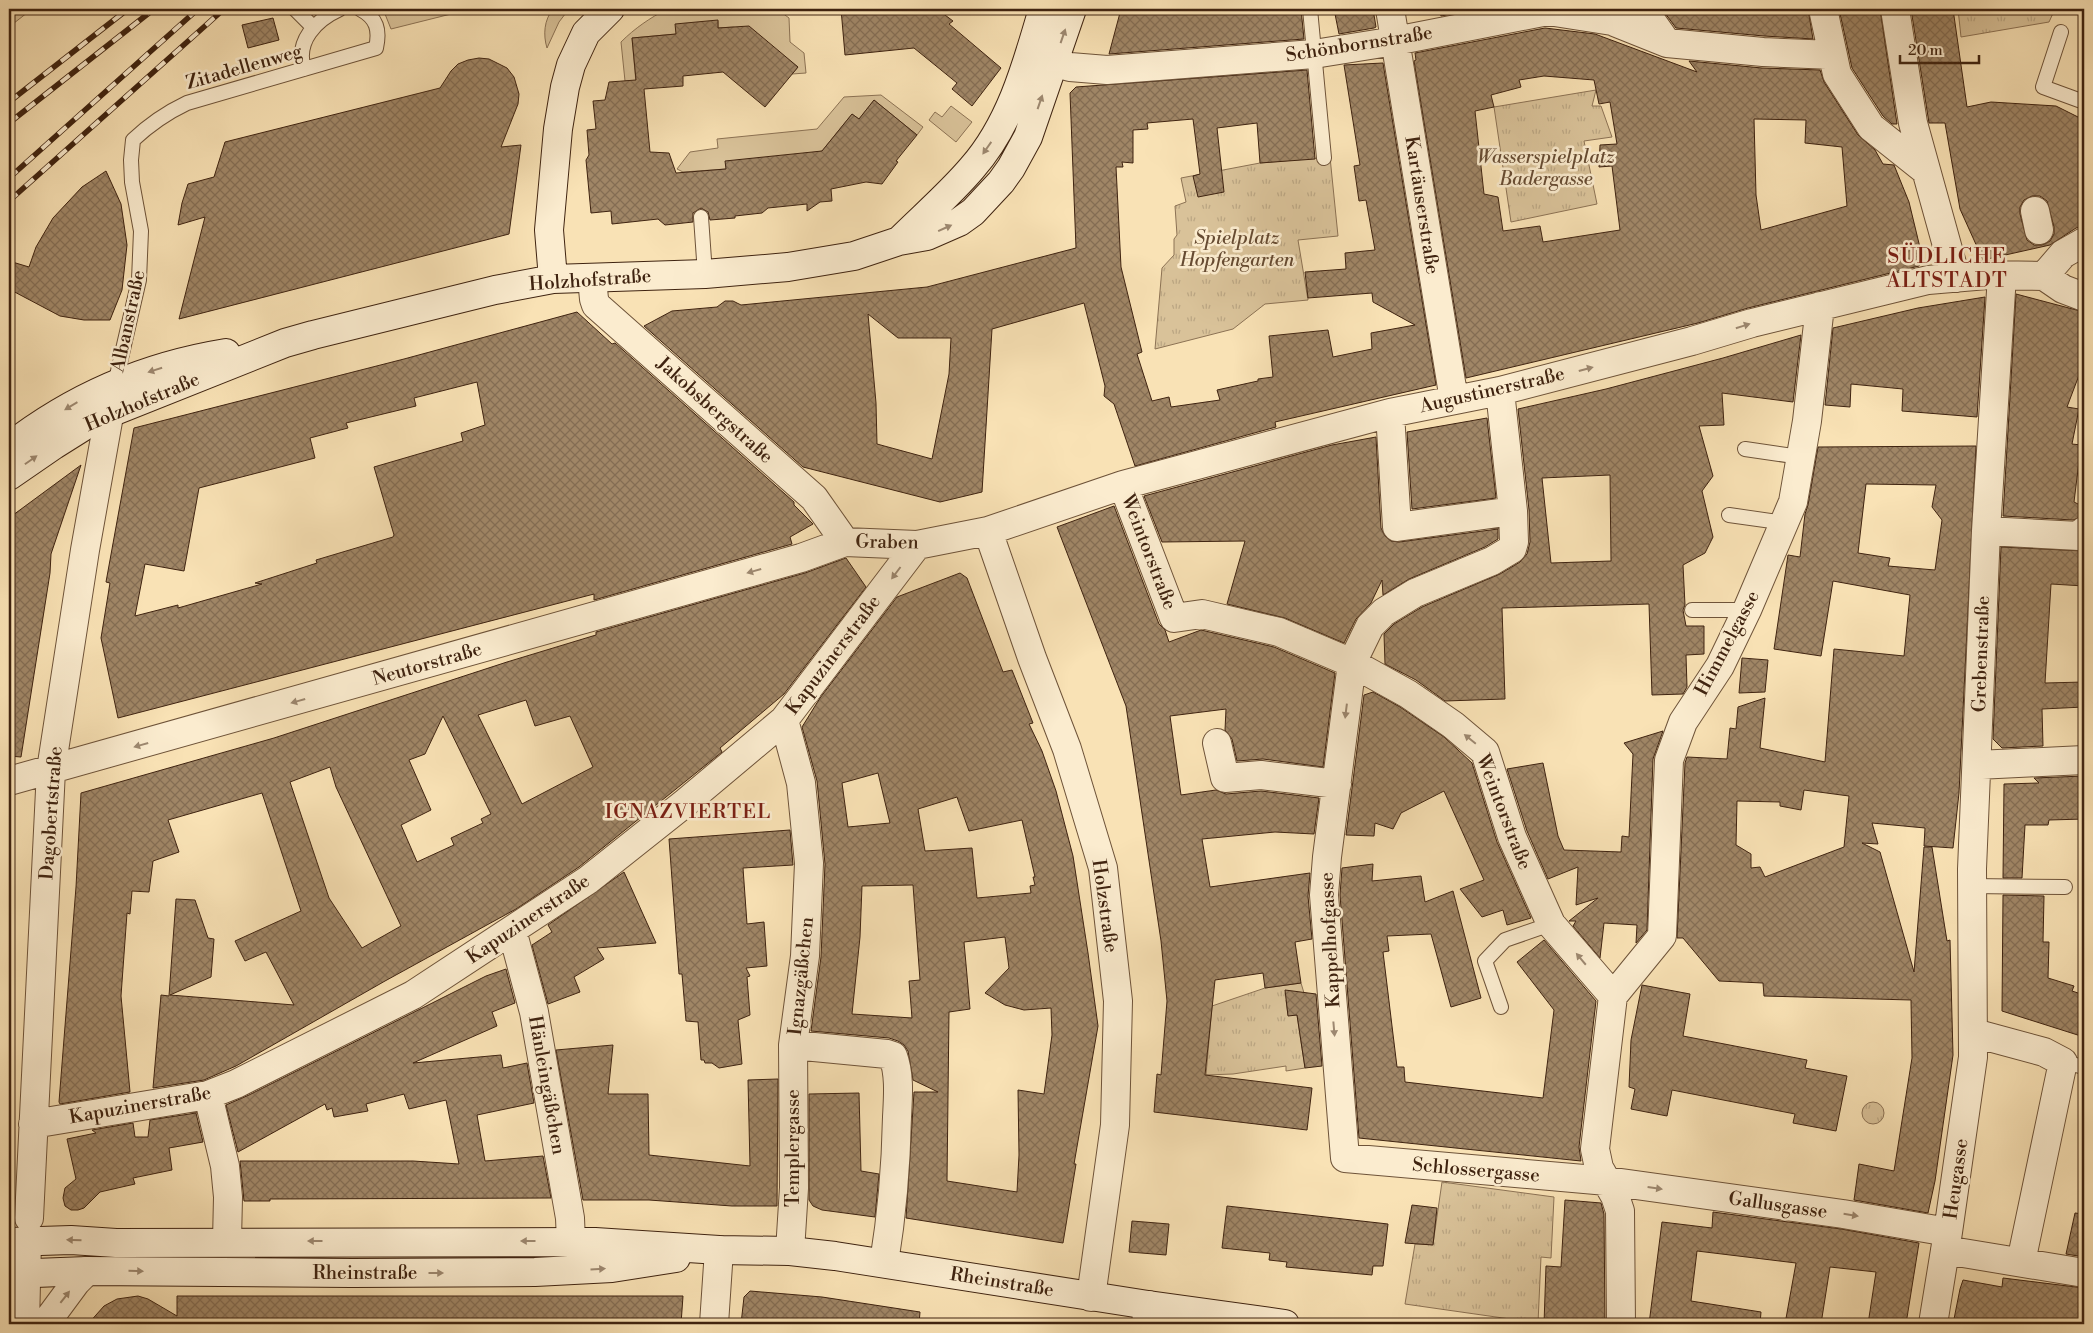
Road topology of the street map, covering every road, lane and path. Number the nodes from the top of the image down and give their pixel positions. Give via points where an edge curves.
1 (295, 9) edge
2 (340, 9) edge
3 (360, 9) edge
4 (610, 9) edge
5 (1043, 9) edge
6 (1072, 9) edge
7 (1310, 9) edge
8 (1390, 9) edge
9 (1643, 9) edge
10 (1823, 9) edge
11 (1895, 9) edge
12 (313, 27) junction
13 (2061, 32) dead end
14 (1395, 40) junction
15 (1667, 43) junction
16 (1314, 54) junction
17 (1833, 55) junction
18 (1041, 60) junction
19 (304, 69) junction
20 (2084, 102) edge
21 (133, 140) joint
22 (1324, 158) dead end
23 (1926, 170) junction
24 (701, 217) dead end
25 (2039, 229) dead end
26 (2084, 242) edge
27 (705, 274) junction
28 (2002, 275) junction
29 (2044, 276) junction
30 (592, 278) junction
31 (1956, 278) junction
32 (553, 279) junction
33 (2084, 297) edge
34 (1820, 306) junction
35 (285, 343) junction
36 (115, 384) junction
37 (1500, 391) junction
38 (1454, 400) junction
39 (110, 413) junction
40 (1390, 413) junction
41 (9, 448) edge
42 (1745, 449) dead end
43 (1800, 457) junction
44 (9, 476) edge
45 (1123, 485) junction
46 (1513, 511) junction
47 (1729, 515) dead end
48 (1785, 523) junction
49 (1986, 530) junction
50 (988, 531) junction
51 (2084, 531) edge
52 (844, 542) junction
53 (917, 545) junction
54 (1692, 610) dead end
55 (1747, 610) junction
56 (1352, 663) junction
57 (784, 720) junction
58 (1216, 743) dead end
59 (2084, 760) edge
60 (1977, 765) junction
61 (51, 770) junction
62 (9, 781) edge
63 (1337, 784) junction
64 (1972, 886) junction
65 (2066, 887) dead end
66 (1551, 924) junction
67 (512, 930) junction
68 (1613, 996) junction
69 (1501, 1007) dead end
70 (1974, 1033) junction
71 (794, 1045) junction
72 (2074, 1065) edge
73 (208, 1095) junction
74 (33, 1124) junction
75 (1345, 1158) joint
76 (1607, 1181) junction
77 (21, 1234) edge
78 (227, 1241) junction
79 (1947, 1241) junction
80 (571, 1242) junction
81 (719, 1250) junction
82 (790, 1251) junction
83 (2020, 1262) junction
84 (884, 1263) junction
85 (87, 1271) junction
86 (2084, 1273) edge
87 (17, 1274) edge
88 (1092, 1297) junction
89 (1147, 1315) edge
90 (25, 1324) edge
91 (44, 1324) edge
92 (714, 1324) edge
93 (1285, 1324) edge
94 (1621, 1324) edge
95 (1933, 1324) edge

1 - 12 lane
2 - 12 lane
3 - 19 lane, Zitadellenweg via 373,18 376,25 376,48
4 - 32 street via 586,33 565,87 549,230
5 - 18 street
18 -> 6 street
7 - 16 lane
8 - 14 street, Kartäuserstraße
9 - 15 street
10 - 17 street
11 - 23 street via 1914,124
12 - 19 lane via 302,51
13 - 20 lane via 2043,87
14 - 15 street, Schönbornstraße via 1548,11 1612,21
14 - 16 street, Schönbornstraße
14 - 38 street, Kartäuserstraße
15 - 17 street, Schönbornstraße
16 - 18 street, Schönbornstraße via 1107,70 1070,68
16 - 22 lane
17 - 23 street via 1837,74 1871,127
18 - 27 street, Holzhofstraße via 973,168 899,241 854,256 826,261
19 - 21 lane, Zitadellenweg via 187,103 165,113
21 - 36 lane, Albanstraße via 132,182 141,231 139,280
23 - 31 street
24 - 27 lane
25 - 29 street
26 - 29 street via 2063,254
27 - 30 street, Holzhofstraße
28 - 29 street, Augustinerstraße
28 - 31 street, Augustinerstraße
28 - 49 street, Grebenstraße
29 - 33 street via 2062,289
30 - 32 street, Holzhofstraße
30 - 52 street, Jakobsbergstraße via 596,305 814,498
31 - 34 street, Augustinerstraße via 1928,280
32 - 35 street, Holzhofstraße via 495,290
37 -> 34 street, Augustinerstraße
34 - 43 street, Himmelgasse
35 -> 36 street, Holzhofstraße via 195,358
35 - 39 street, Holzhofstraße
36 - 39 street, Albanstraße
36 -> 41 street, Holzhofstraße via 79,401
37 - 38 street, Augustinerstraße
37 - 46 street
38 - 40 street, Augustinerstraße
44 -> 39 street, Holzhofstraße
39 - 61 street, Dagobertstraße
40 - 45 street, Augustinerstraße
40 - 46 street via 1397,527
42 - 43 lane
43 - 48 street, Himmelgasse
45 - 50 street, Augustinerstraße
45 - 56 street, Weintorstraße via 1174,618 1202,614 1279,632
46 - 56 street, Kappelhofgasse via 1512,549 1492,561 1415,593 1384,612 1370,626
47 - 48 lane
48 - 55 street, Himmelgasse
49 - 51 street via 2079,536
49 - 60 street, Grebenstraße
50 - 53 street, Graben
50 - 88 street, Holzstraße via 1067,749 1103,868 1118,1001 1115,1125
52 - 53 street, Graben
52 -> 61 street, Neutorstraße via 801,558
53 -> 57 street, Kapuzinerstraße
54 - 55 lane
55 - 68 street, Himmelgasse via 1720,666 1683,722 1669,760 1662,936
56 -> 63 street, Kappelhofgasse
66 -> 56 street, Weintorstraße via 1512,837 1485,752 1408,694
57 - 67 street, Kapuzinerstraße via 588,880
57 - 71 street, Ignazgäßchen via 801,782 809,863 806,956
58 - 63 street via 1225,778 1261,775
59 - 60 street
60 - 64 street, Grebenstraße
61 - 62 street, Neutorstraße
61 - 74 street, Dagobertstraße
63 -> 75 street, Kappelhofgasse via 1324,894
64 - 65 lane
64 - 70 street, Grebenstraße
68 -> 66 street, Weintorstraße
66 - 69 lane via 1505,940 1485,961
67 - 73 street, Kapuzinerstraße via 413,996
67 - 80 street, Hänleingäßchen via 534,1012 567,1199
68 - 76 street via 1595,1149 1599,1168
70 - 72 street via 2044,1052
70 - 79 street, Heugasse
71 - 82 street, Templergasse via 794,1188
71 - 84 street, Ignazgäßchen via 893,1056 898,1090 896,1172
72 - 83 street
73 - 74 street, Kapuzinerstraße
73 - 78 street via 225,1166
74 - 77 street, Dagobertstraße
75 - 76 street, Schlossergasse
76 -> 79 street, Gallusgasse via 1843,1214
76 - 94 street via 1620,1211
78 -> 77 street, Rheinstraße
77 - 87 street, Dagobertstraße
80 -> 78 street, Rheinstraße
79 - 83 street, Gallusgasse
79 - 95 street, Heugasse
80 - 81 street, Rheinstraße
81 - 82 street, Rheinstraße
85 -> 81 street, Rheinstraße via 535,1272 612,1268
81 - 92 street
82 - 84 street, Rheinstraße
83 - 86 street, Gallusgasse
84 - 88 street, Rheinstraße
85 - 87 street, Rheinstraße
91 -> 85 street
87 - 90 street, Dagobertstraße
88 - 89 street, Rheinstraße
89 - 93 street, Rheinstraße

